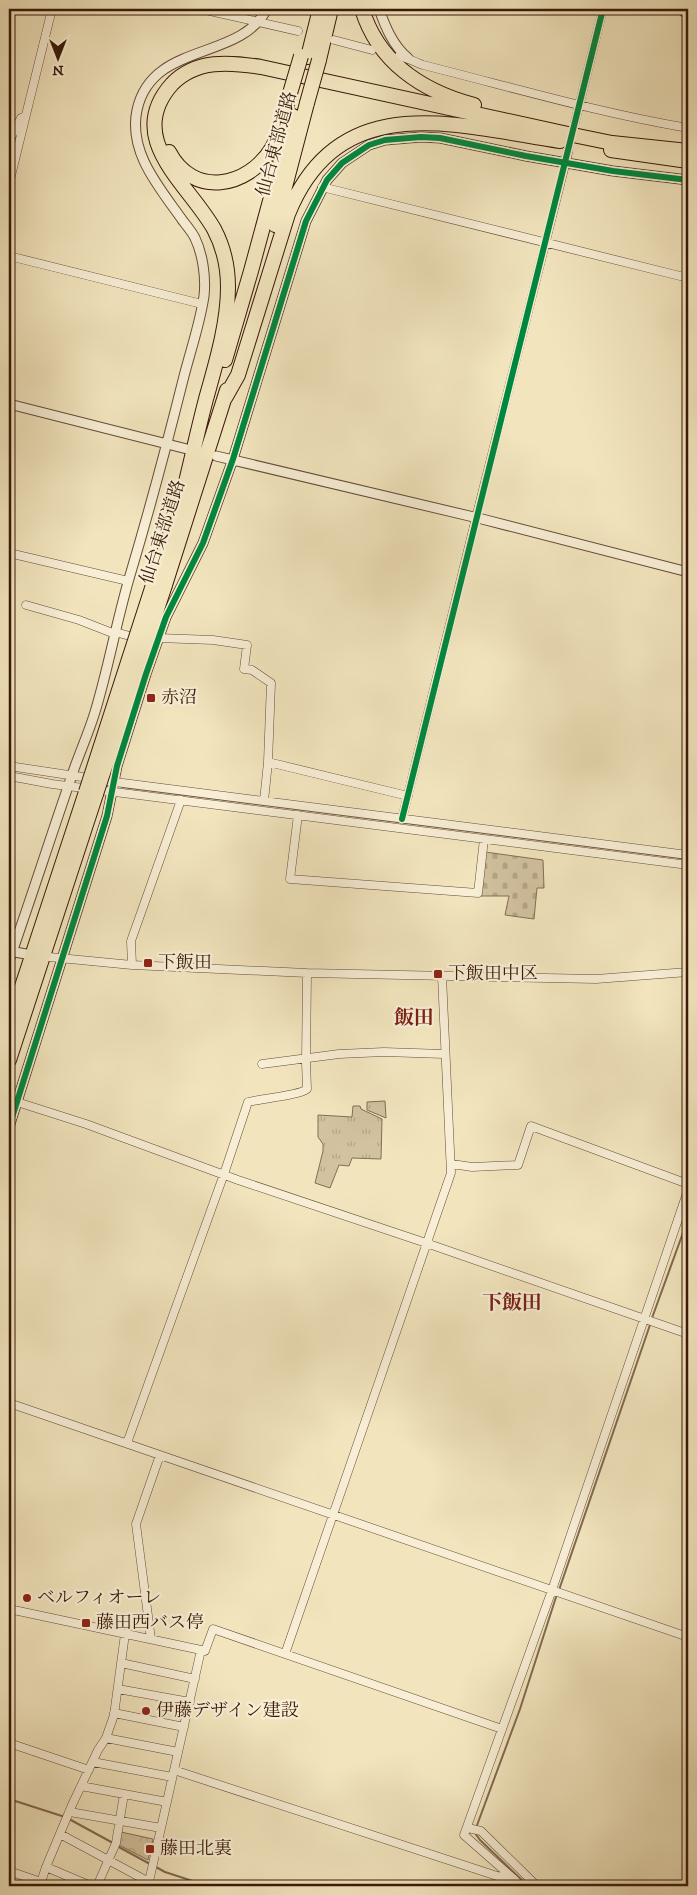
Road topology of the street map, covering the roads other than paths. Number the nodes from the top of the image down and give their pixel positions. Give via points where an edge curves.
1 (52, 9) edge
2 (201, 9) edge
3 (267, 9) edge
4 (313, 9) edge
5 (320, 9) edge
6 (332, 9) edge
7 (362, 9) edge
8 (380, 9) edge
9 (603, 9) edge
10 (683, 9) edge
11 (688, 14) edge
12 (258, 23) junction
13 (298, 31) dead end
14 (334, 40) dead end
15 (372, 50) dead end
16 (403, 57) joint
17 (309, 58) junction
18 (298, 101) junction
19 (580, 104) junction
20 (25, 117) junction
21 (575, 122) tunnel mouth
22 (688, 128) edge
23 (9, 141) edge
24 (635, 144) junction
25 (570, 148) junction
26 (688, 151) edge
27 (688, 161) edge
28 (565, 163) junction
29 (688, 180) edge
30 (9, 184) edge
31 (322, 187) junction
32 (546, 243) junction
33 (9, 256) edge
34 (688, 278) edge
35 (202, 304) junction
36 (225, 398) junction
37 (9, 404) edge
38 (168, 443) junction
39 (187, 449) dead end
40 (216, 456) dead end
41 (233, 459) junction
42 (181, 502) junction
43 (476, 518) junction
44 (9, 552) edge
45 (688, 572) edge
46 (128, 581) junction
47 (160, 584) junction
48 (26, 605) dead end
49 (115, 633) junction
50 (157, 641) junction
51 (268, 762) junction
52 (9, 766) edge
53 (9, 776) edge
54 (70, 781) junction
55 (114, 787) junction
56 (91, 793) junction
57 (408, 796) junction
58 (181, 800) junction
59 (264, 801) junction
60 (298, 815) junction
61 (402, 819) junction
62 (484, 839) junction
63 (688, 855) edge
64 (688, 865) edge
65 (10, 951) edge
66 (26, 954) dead end
67 (49, 957) dead end
68 (62, 958) junction
69 (9, 961) edge
70 (132, 965) junction
71 (688, 972) edge
72 (307, 973) junction
73 (442, 976) junction
74 (9, 1026) edge
75 (444, 1054) junction
76 (306, 1058) junction
77 (9, 1060) edge
78 (262, 1064) dead end
79 (13, 1101) edge
80 (9, 1128) edge
81 (452, 1164) junction
82 (224, 1174) junction
83 (688, 1184) edge
84 (688, 1190) edge
85 (426, 1242) junction
86 (649, 1321) junction
87 (688, 1334) edge
88 (9, 1403) edge
89 (127, 1443) junction
90 (160, 1455) junction
91 (333, 1514) junction
92 (556, 1591) junction
93 (9, 1609) edge
94 (125, 1634) junction
95 (688, 1637) edge
96 (151, 1639) junction
97 (201, 1650) junction
98 (285, 1654) junction
99 (121, 1663) junction
100 (195, 1679) junction
101 (118, 1689) junction
102 (190, 1702) junction
103 (114, 1713) junction
104 (184, 1727) junction
105 (502, 1729) junction
106 (106, 1738) junction
107 (9, 1743) edge
108 (178, 1752) junction
109 (93, 1762) junction
110 (89, 1770) junction
111 (173, 1773) junction
112 (81, 1786) junction
113 (124, 1794) junction
114 (167, 1802) junction
115 (68, 1817) junction
116 (120, 1820) junction
117 (161, 1828) junction
118 (473, 1829) junction
119 (60, 1834) junction
120 (109, 1861) junction
121 (46, 1867) junction
122 (9, 1871) edge
123 (514, 1879) junction
124 (40, 1884) edge
125 (148, 1884) edge
126 (91, 1886) edge
127 (98, 1886) edge
128 (521, 1886) edge
129 (537, 1886) edge

1 - 20 street
2 - 12 street
3 - 12 street
4 - 17 highway
5 - 17 highway, 仙台東部道路
6 - 17 highway, 仙台東部道路
7 - 24 highway via 386,54 413,80 428,88 462,102
8 - 16 street
9 - 19 street
10 - 11 main road
12 - 13 street
12 - 35 street via 236,38 193,54 159,73 137,110 136,134 145,165 195,238 204,265
14 - 15 street
16 - 19 street via 423,65
17 - 18 highway, 仙台東部道路
18 - 25 highway via 273,147 254,170 237,180 218,182 195,178 177,164 168,148 164,122 169,104 194,79 222,71 248,72 537,134
18 - 36 highway, 仙台東部道路 via 254,301
18 - 42 highway, 仙台東部道路
19 - 21 street
19 - 22 street
20 - 23 street via 21,118
20 - 30 street
24 - 26 highway
24 - 42 highway via 524,125 254,66 223,63 203,66 175,82 167,90 158,109 156,141 166,164 198,204 221,243 228,287 223,330
25 - 27 highway
25 - 28 street
25 - 36 highway via 444,124 418,123 378,128 350,138 310,172 294,198 238,375
28 - 29 street
28 - 31 street via 440,138 405,137 369,145 355,153
28 - 32 street
31 - 32 street
31 - 41 street via 306,221
32 - 34 street
32 - 43 street
33 - 35 street
35 - 38 street
36 - 47 highway, 仙台東部道路
37 - 38 street
38 - 39 street
38 - 46 street
40 - 41 street
41 - 43 street
41 - 50 street via 203,543
42 - 47 highway, 仙台東部道路
43 - 45 street
43 - 57 street
44 - 46 street
46 - 49 street
47 - 56 highway, 仙台東部道路, bridge
48 - 49 street
49 - 50 street
49 - 54 street via 94,714
50 - 51 street via 214,640 247,645 244,669 252,670 272,683
50 - 55 street via 126,737
51 - 57 street
51 - 59 street
52 - 54 street
53 - 54 street
54 - 55 street
54 - 65 street
55 - 58 street
55 - 59 street
55 - 68 street
56 - 74 highway, 仙台東部道路
56 - 77 highway, 仙台東部道路
57 - 61 street
58 - 60 street
58 - 70 street via 132,941
59 - 61 street
60 - 62 street
60 - 62 street via 290,879 478,893
61 - 63 street
62 - 64 street
65 - 66 street
65 - 69 street
67 - 68 street
68 - 70 street
68 - 79 street
70 - 72 street
71 - 73 street via 596,979
72 - 73 street
72 - 76 street
73 - 75 street
75 - 76 street via 384,1052
75 - 81 street
76 - 78 street
76 - 82 street via 307,1089 303,1093 248,1102
79 - 80 street
79 - 82 street
81 - 83 street via 472,1167 518,1165 531,1126
81 - 85 street
82 - 85 street
82 - 89 street
84 - 86 street
85 - 86 street
85 - 91 street
86 - 87 street
86 - 92 street
88 - 89 street
89 - 90 street
90 - 91 street
90 - 96 street via 136,1524
91 - 92 street
91 - 98 street
92 - 95 street
92 - 105 street
93 - 94 street
94 - 96 street
94 - 99 street
96 - 97 street
97 - 98 street via 205,1651 213,1629
97 - 100 street
98 - 105 street
99 - 100 street
99 - 101 street
100 - 102 street
101 - 102 street
101 - 103 street
102 - 104 street
103 - 104 street
103 - 106 street
104 - 108 street
105 - 118 street
106 - 108 street
106 - 109 street
107 - 110 street
108 - 111 street
109 - 110 street
109 - 111 street
110 - 112 street
111 - 114 street
111 - 123 street
112 - 113 street
112 - 115 street
113 - 114 street
113 - 116 street
114 - 117 street
115 - 116 street
115 - 119 street
116 - 117 street
116 - 120 street
117 - 125 street
118 - 123 street via 464,1835
118 - 129 street
119 - 120 street
119 - 121 street
120 - 125 street
120 - 127 street
121 - 124 street
121 - 126 street
122 - 124 street
123 - 128 street

